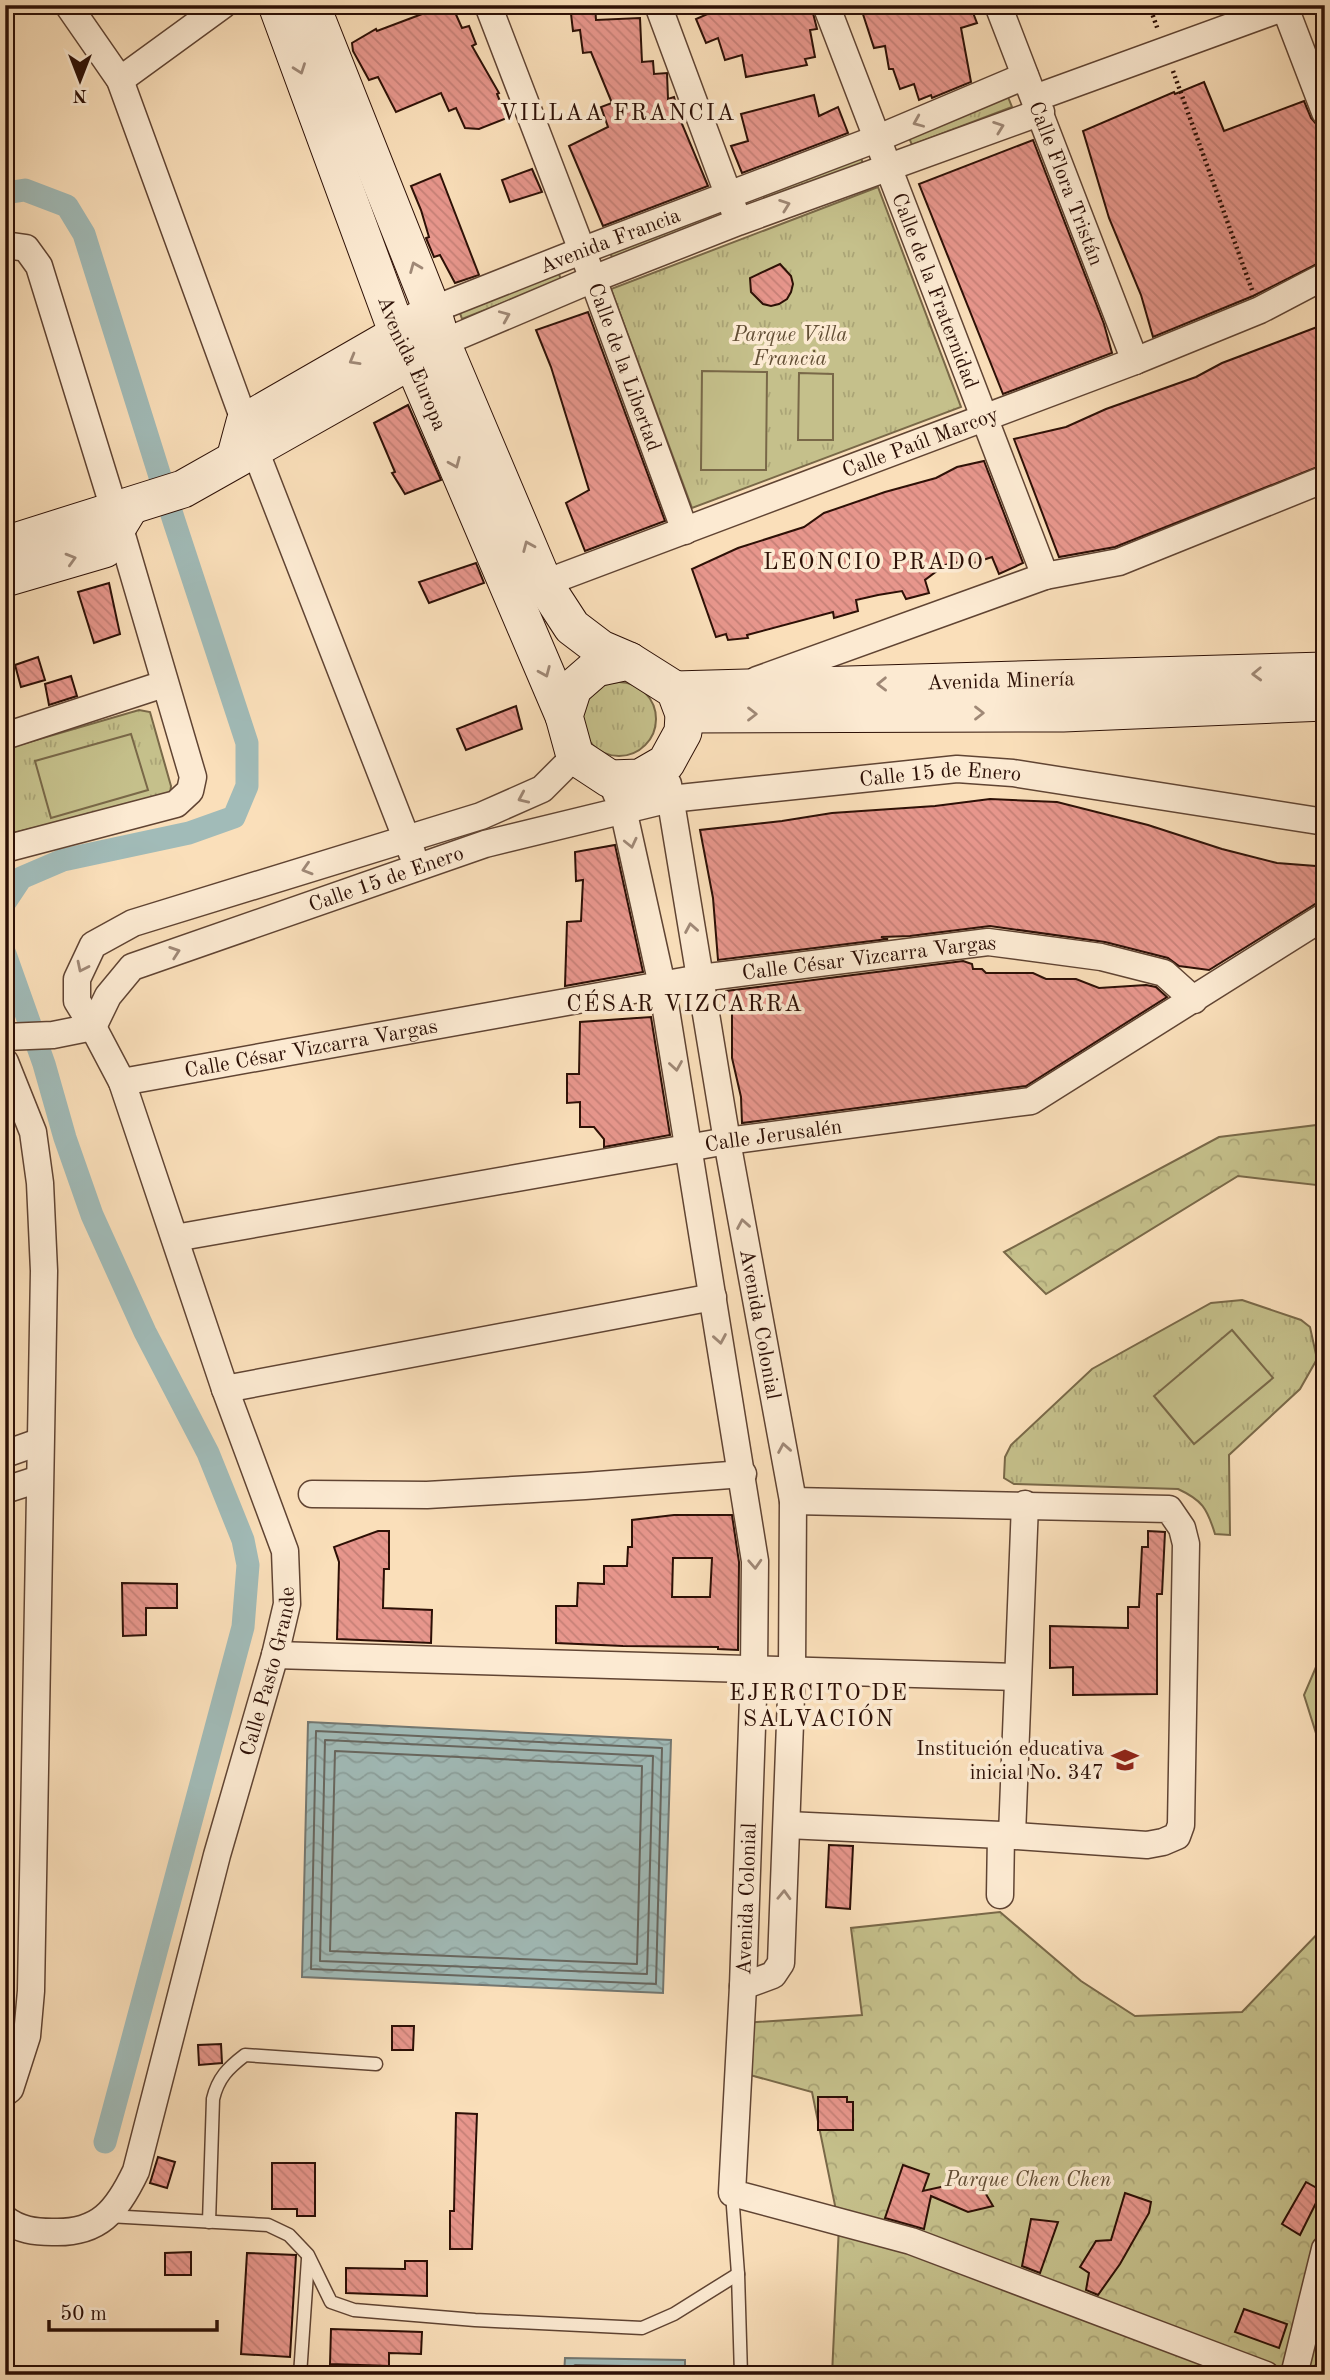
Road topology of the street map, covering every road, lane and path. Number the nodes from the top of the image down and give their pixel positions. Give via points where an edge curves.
1 (68, 5) edge
2 (223, 5) edge
3 (276, 5) edge
4 (488, 5) edge
5 (658, 5) edge
6 (826, 5) edge
7 (998, 5) edge
8 (1149, 5) edge
9 (1284, 6) edge
10 (317, 8) edge
11 (1165, 50) junction
12 (120, 80) junction
13 (1034, 95) junction
14 (1325, 112) edge
15 (876, 139) junction
16 (889, 167) junction
17 (729, 194) junction
18 (738, 222) junction
19 (5, 245) edge
20 (581, 251) junction
21 (1325, 276) edge
22 (593, 279) junction
23 (1260, 310) junction
24 (421, 337) junction
25 (1135, 360) junction
26 (984, 417) junction
27 (245, 444) junction
28 (1325, 479) edge
29 (139, 507) junction
30 (685, 531) junction
31 (5, 545) edge
32 (1045, 576) junction
33 (5, 578) edge
34 (528, 590) junction
35 (629, 661) junction
36 (1325, 671) edge
37 (164, 684) junction
38 (738, 687) junction
39 (679, 702) junction
40 (1325, 702) edge
41 (564, 716) junction
42 (5, 736) edge
43 (575, 756) junction
44 (666, 763) junction
45 (616, 794) junction
46 (670, 799) junction
47 (1325, 822) edge
48 (406, 838) junction
49 (5, 849) edge
50 (417, 867) junction
51 (1325, 916) edge
52 (700, 978) junction
53 (662, 985) junction
54 (1194, 1000) junction
55 (93, 1027) junction
56 (10, 1037) edge
57 (5, 1062) edge
58 (122, 1082) junction
59 (727, 1141) junction
60 (689, 1148) junction
61 (175, 1238) junction
62 (713, 1297) junction
63 (772, 1386) junction
64 (225, 1389) junction
65 (729, 1392) junction
66 (39, 1442) junction
67 (5, 1454) edge
68 (743, 1474) junction
69 (39, 1479) junction
70 (5, 1490) edge
71 (312, 1494) dead end
72 (793, 1501) junction
73 (1025, 1504) junction
74 (275, 1655) junction
75 (754, 1669) junction
76 (792, 1670) junction
77 (1017, 1677) junction
78 (787, 1825) junction
79 (1006, 1835) junction
80 (1000, 1895) dead end
81 (743, 1986) junction
82 (12, 2037) edge
83 (376, 2064) dead end
84 (5, 2094) edge
85 (732, 2193) junction
86 (107, 2216) junction
87 (5, 2219) edge
88 (209, 2222) junction
89 (1325, 2249) edge
90 (308, 2255) junction
91 (738, 2274) junction
92 (300, 2375) edge
93 (741, 2375) edge
94 (1266, 2375) edge
95 (1294, 2375) edge

1 - 12 street
2 - 12 street
3 -> 24 main road, Avenida Europa
4 - 20 street, Calle de la Libertad
5 - 17 street
6 - 15 street, Calle de la Fraternidad
7 - 13 street, Calle Flora Tristán
8 - 11 path
9 - 11 street
9 - 14 street
24 -> 10 main road, Avenida Europa
11 - 13 street
11 - 23 path
12 - 27 street
13 -> 15 street, Avenida Francia
16 -> 13 street, Avenida Francia
13 - 25 street, Calle Flora Tristán
15 - 16 street, Calle de la Fraternidad
15 - 17 street, Avenida Francia
18 -> 16 street, Avenida Francia
16 - 26 street, Calle de la Fraternidad
17 - 18 street
17 - 20 street, Avenida Francia
18 - 22 street, Avenida Francia
19 - 29 street via 26,248 39,266
20 - 22 street, Calle de la Libertad
20 - 24 street, Avenida Francia
21 - 23 street, Calle Paúl Marcoy
24 -> 22 street, Avenida Francia
22 - 30 street, Calle de la Libertad
23 - 25 street, Calle Paúl Marcoy
24 - 27 main road, Avenida Francia
24 - 34 main road, Avenida Europa
25 - 26 street, Calle Paúl Marcoy
26 - 30 street, Calle Paúl Marcoy
26 - 32 street, Calle de la Fraternidad
27 - 29 main road, Avenida Francia
27 - 48 street
28 - 32 street via 1119,562
29 - 31 main road
33 -> 29 main road via 104,549
29 - 37 street
30 - 34 street, Calle Paúl Marcoy
32 - 38 street
34 - 35 main road, Avenida Europa via 601,649
34 -> 41 main road, Avenida Europa
35 - 39 main road
35 - 41 main road via 596,667 573,688
36 -> 38 main road, Avenida Minería
37 - 42 street
37 - 49 street via 192,777 190,791 176,804
38 - 39 main road, Avenida Minería
39 -> 40 main road, Avenida Minería via 1063,713
39 - 44 main road via 683,732
41 - 43 main road
43 - 45 main road
43 -> 48 street, Calle 15 de Enero via 542,789 481,816
44 - 45 main road
44 - 46 street, Avenida Colonial
45 - 46 street, Calle 15 de Enero
45 - 50 street, Calle 15 de Enero
45 -> 53 street, Avenida Colonial
46 - 47 street, Calle 15 de Enero via 957,769 1013,773
52 -> 46 street, Avenida Colonial
48 - 50 street
48 -> 55 street, Calle 15 de Enero via 133,923 93,945 76,979 76,1001
55 -> 50 street, Calle 15 de Enero via 108,996 132,967
51 - 54 street, Calle Jerusalén
52 - 53 street, Calle César Vizcarra Vargas
52 - 54 street, Calle César Vizcarra Vargas via 988,942 1101,957 1164,973
52 - 59 street, Avenida Colonial
53 - 58 street, Calle César Vizcarra Vargas
53 -> 60 street, Avenida Colonial
54 - 59 street, Calle Jerusalén via 1031,1101
55 - 56 street
55 - 58 street, Calle Pasto Grande
57 - 66 street via 33,1132 40,1183 44,1271
58 - 61 street, Calle Pasto Grande
59 - 60 street, Calle Jerusalén
63 -> 59 street, Avenida Colonial
60 - 61 street, Calle Jerusalén
60 - 62 street, Avenida Colonial
61 - 64 street, Calle Pasto Grande
62 - 64 street
62 -> 65 street, Avenida Colonial
63 - 65 street
72 -> 63 street, Avenida Colonial
64 - 74 street, Calle Pasto Grande via 285,1552 287,1604
65 - 68 street, Avenida Colonial
66 - 67 street
66 - 69 street
68 - 71 street via 427,1495
68 -> 75 street, Avenida Colonial via 755,1561
69 - 70 street
69 - 82 street via 32,1977
72 - 73 street
72 - 76 street, Avenida Colonial
73 - 77 street
73 - 79 street via 1168,1509 1182,1528 1186,1544 1181,1825 1177,1836 1147,1845
74 - 75 street
74 - 86 street, Calle Pasto Grande via 217,1856 136,2171
75 - 76 street
75 - 81 street, Avenida Colonial
76 - 77 street
76 - 78 street, Avenida Colonial
77 - 79 street
78 - 79 street
81 -> 78 street, Avenida Colonial via 773,1975 781,1963
79 - 80 street
81 - 85 street
82 - 84 street via 10,2089
83 - 88 lane via 245,2056 229,2067 217,2083 213,2099
85 - 91 lane
85 - 94 street via 911,2241
86 - 87 street, Calle Pasto Grande via 72,2233 25,2229
86 - 88 lane
88 - 90 lane via 268,2225 289,2235
89 - 95 street
90 - 91 lane via 331,2302 354,2309 642,2328
90 - 92 lane
91 - 93 lane

